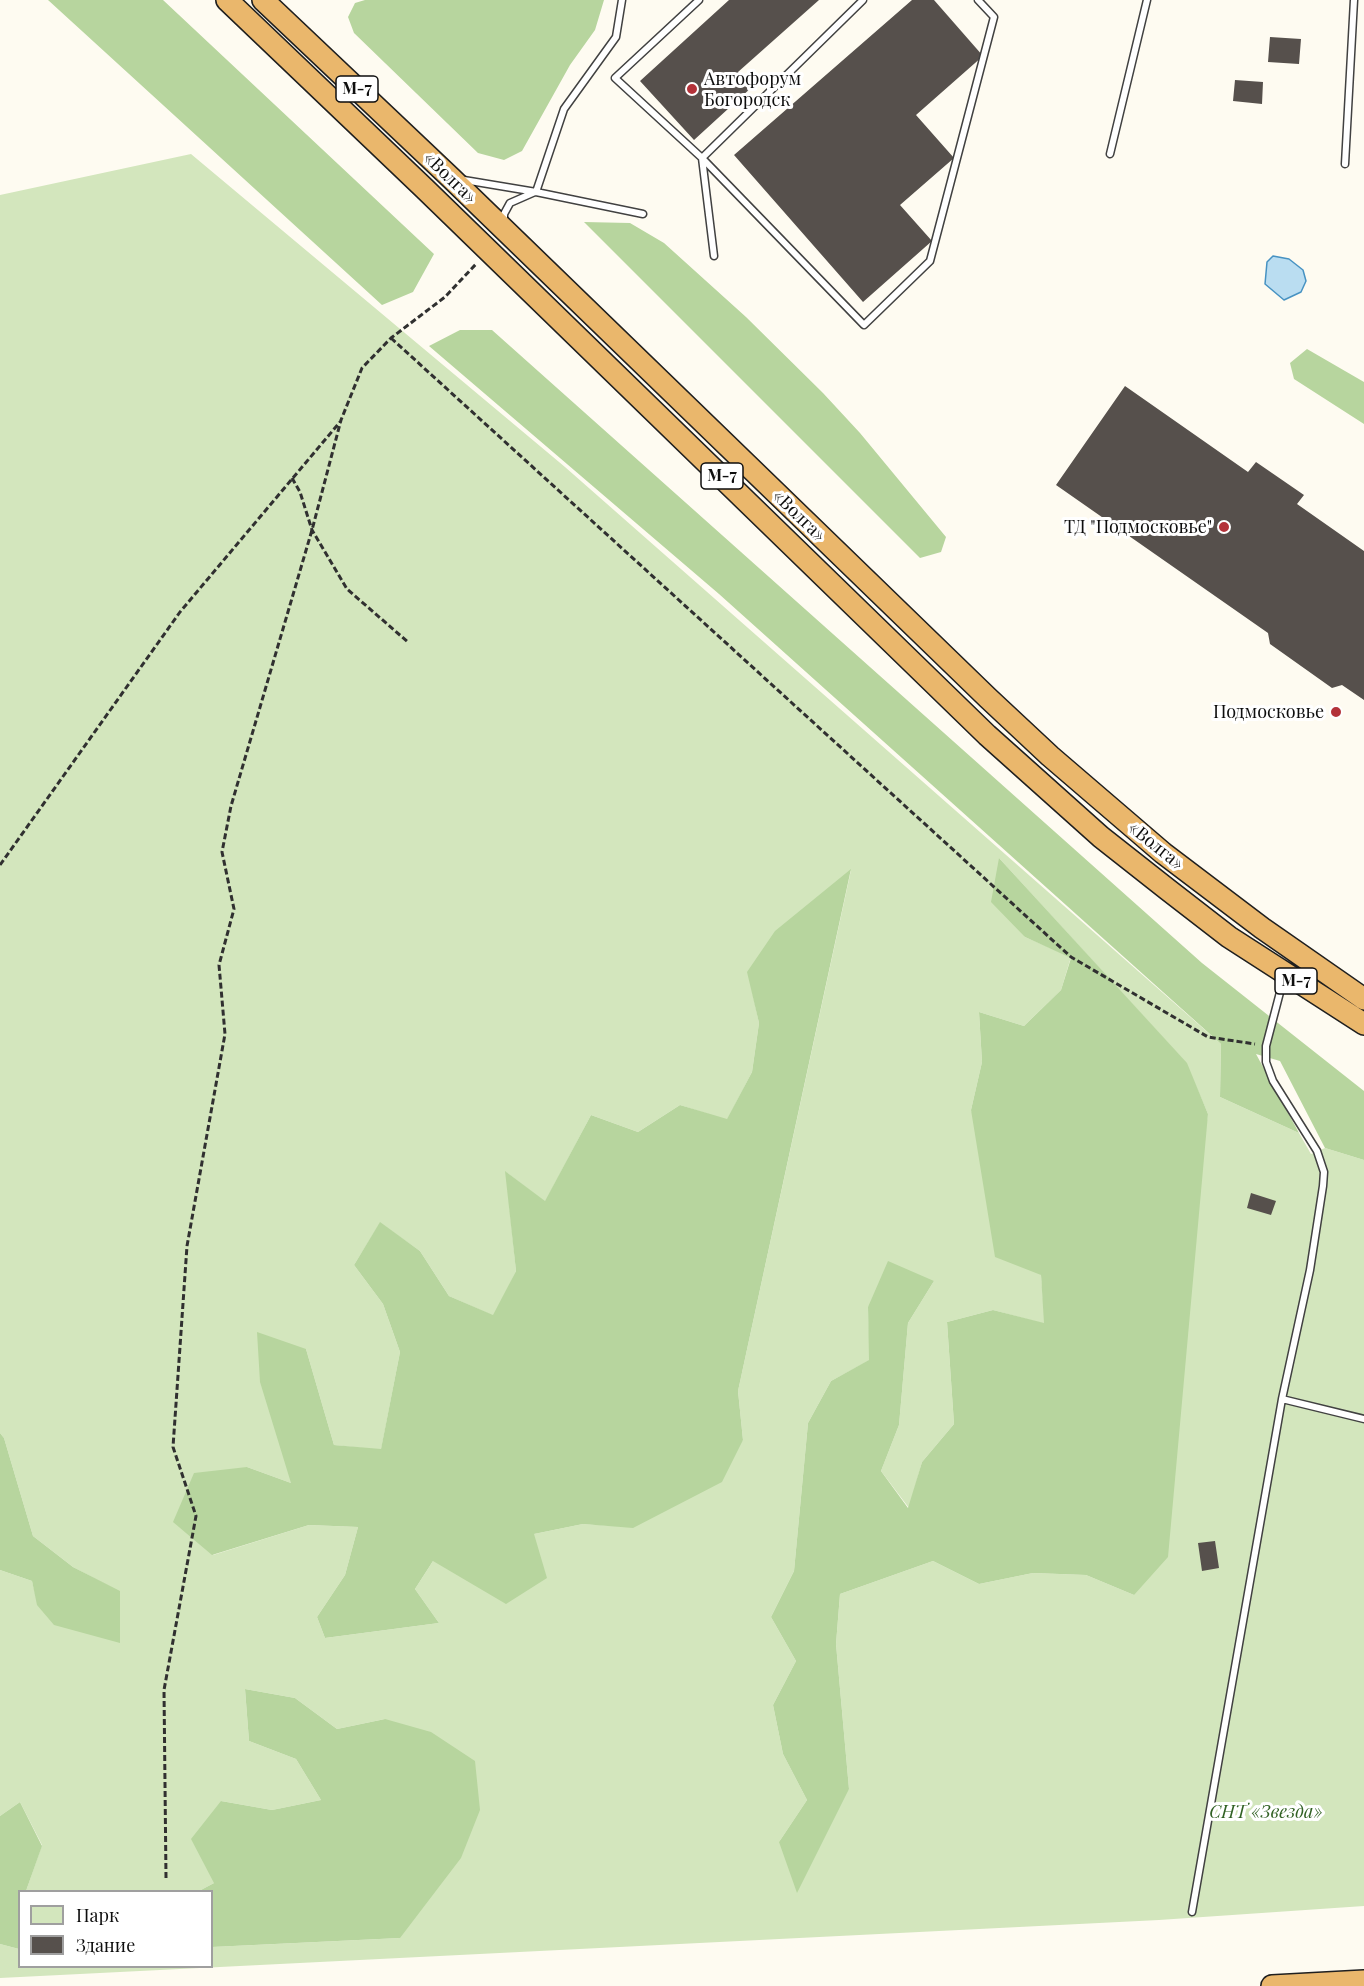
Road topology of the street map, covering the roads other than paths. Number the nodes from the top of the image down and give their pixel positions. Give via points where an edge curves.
1 (227, 0) edge
2 (263, 0) edge
3 (621, 0) edge
4 (699, 0) edge
5 (863, 0) edge
6 (978, 0) edge
7 (1147, 0) edge
8 (1354, 0) edge
9 (1110, 154) dead end
10 (702, 158) junction
11 (1345, 164) dead end
12 (452, 178) junction
13 (536, 192) junction
14 (643, 214) dead end
15 (503, 229) junction
16 (714, 256) dead end
17 (1285, 974) junction
18 (1364, 999) edge
19 (1364, 1024) edge
20 (1282, 1399) junction
21 (1364, 1419) edge
22 (1192, 1912) dead end
23 (1364, 1981) edge
24 (1272, 1986) edge

1 - 17 highway, «Волга» / М-7 via 987,735 1101,837 1229,937
2 - 12 highway, «Волга» / М-7
3 - 13 lane via 616,36 564,109
4 - 10 lane via 615,78
5 - 10 lane
6 - 10 lane via 994,16 930,261 864,325
7 - 9 lane
8 - 11 lane
10 - 16 lane
12 - 13 lane
12 - 15 highway, «Волга» / М-7
13 - 14 lane
13 - 15 lane via 510,203
15 - 18 highway, «Волга» / М-7 via 1050,756 1163,853
17 - 19 highway, М-7
17 - 20 lane via 1266,1046 1266,1062 1273,1081 1317,1151 1324,1172 1310,1269
20 - 21 lane
20 - 22 lane
23 - 24 highway

